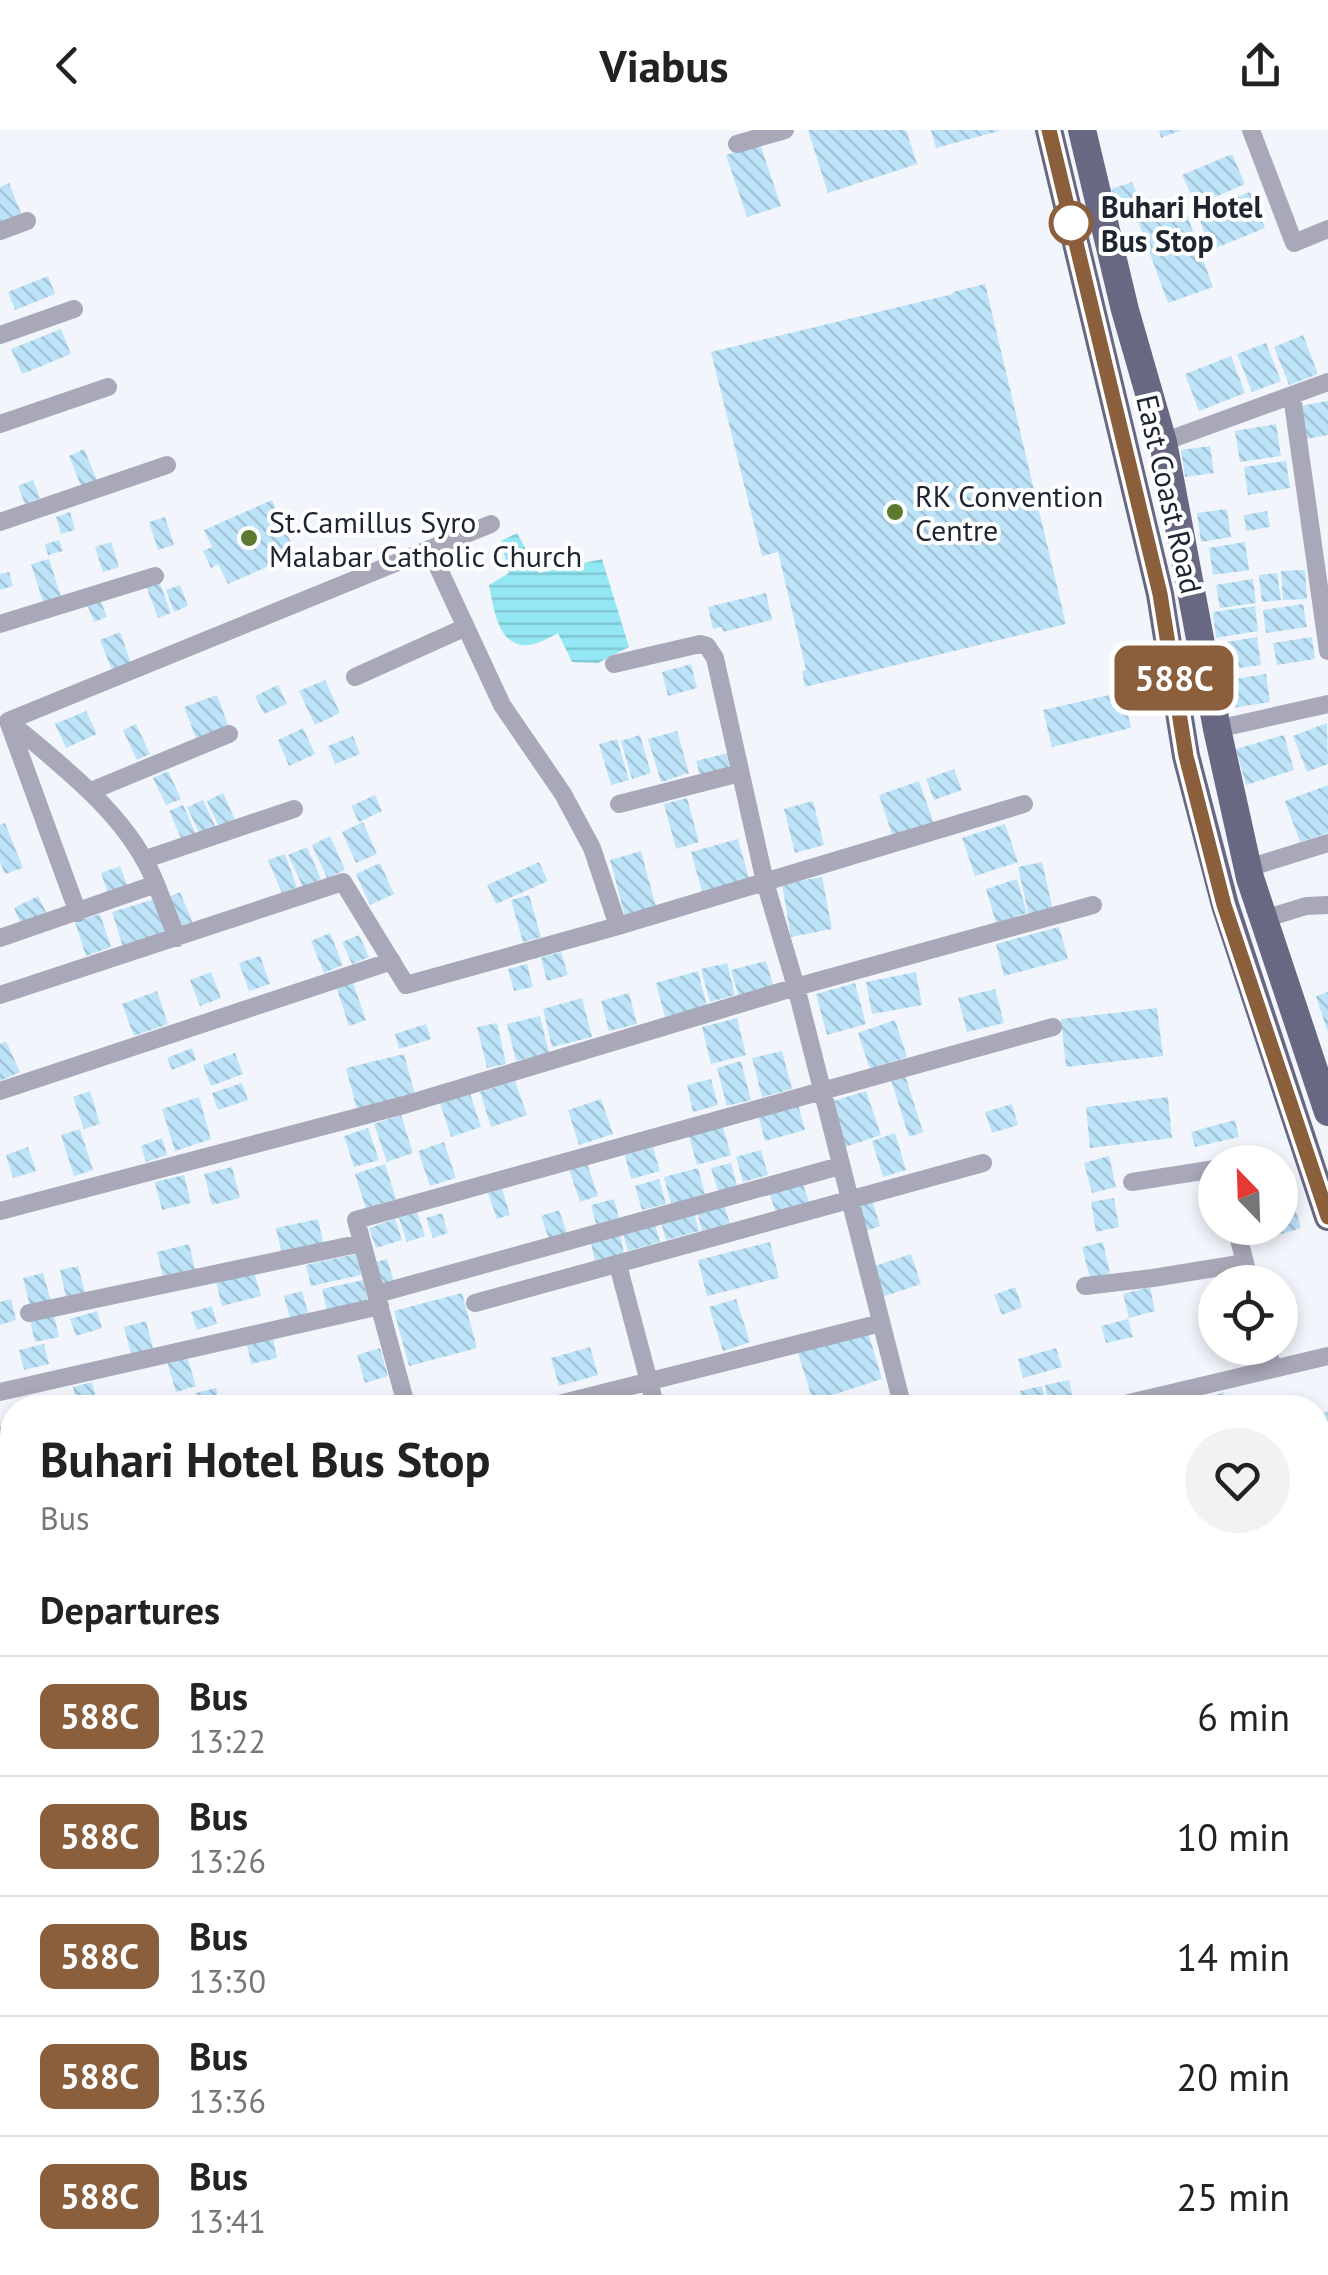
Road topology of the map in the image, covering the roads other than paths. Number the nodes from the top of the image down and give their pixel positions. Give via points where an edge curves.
1 (785, 130) edge
2 (1049, 130) edge
3 (1082, 130) edge
4 (1252, 130) edge
5 (737, 144) dead end
6 (27, 221) dead end
7 (1328, 229) edge
8 (0, 230) edge
9 (74, 309) dead end
10 (0, 335) edge
11 (1328, 382) edge
12 (108, 386) dead end
13 (1292, 396) junction
14 (0, 424) edge
15 (1163, 442) junction
16 (167, 465) dead end
17 (0, 522) edge
18 (490, 524) dead end
19 (430, 550) junction
20 (156, 576) dead end
21 (1324, 583) edge
22 (0, 624) edge
23 (466, 627) junction
24 (1328, 651) edge
25 (614, 664) dead end
26 (355, 677) dead end
27 (1328, 704) edge
28 (4, 716) edge
29 (1217, 729) junction
30 (228, 734) dead end
31 (740, 773) junction
32 (91, 791) junction
33 (618, 804) dead end
34 (1024, 804) dead end
35 (294, 809) dead end
36 (1328, 843) edge
37 (146, 859) junction
38 (1248, 868) junction
39 (765, 882) junction
40 (156, 884) junction
41 (1093, 904) dead end
42 (1328, 905) edge
43 (78, 913) junction
44 (1264, 918) junction
45 (618, 926) junction
46 (0, 938) edge
47 (177, 938) junction
48 (392, 961) junction
49 (796, 987) junction
50 (0, 995) edge
51 (1053, 1027) dead end
52 (822, 1090) junction
53 (0, 1091) edge
54 (1328, 1112) edge
55 (983, 1163) dead end
56 (840, 1166) junction
57 (1198, 1172) edge
58 (1132, 1182) dead end
59 (849, 1201) junction
60 (0, 1212) edge
61 (1328, 1217) edge
62 (362, 1242) junction
63 (1240, 1245) edge
64 (1245, 1263) joint
65 (618, 1265) junction
66 (1085, 1286) dead end
67 (378, 1300) junction
68 (475, 1303) dead end
69 (29, 1313) dead end
70 (881, 1323) junction
71 (1328, 1356) edge
72 (1272, 1365) edge
73 (1273, 1369) junction
74 (648, 1381) junction
75 (0, 1392) edge
76 (404, 1395) edge
77 (594, 1395) edge
78 (652, 1395) edge
79 (900, 1395) edge
80 (1163, 1395) edge

1 - 5 street
2 - 61 main road, East Coast Road via 1160,594 1186,756 1224,905
3 - 15 main road, East Coast Road
4 - 7 street via 1294,243
6 - 8 street
9 - 10 street
11 - 13 street
12 - 14 street
13 - 15 street
13 - 21 street
15 - 29 main road, East Coast Road
16 - 17 street
18 - 19 street
19 - 23 street
19 - 28 street
20 - 22 street
21 - 24 street
23 - 26 street
23 - 45 street via 502,705 592,848
25 - 31 street via 707,646
27 - 29 street
28 - 32 street
28 - 43 street
29 - 38 main road, East Coast Road
30 - 32 street
31 - 33 street
31 - 39 street
32 - 37 street
34 - 39 street
35 - 37 street
36 - 38 street
37 - 40 street
38 - 44 main road, East Coast Road
39 - 45 street
39 - 49 street
40 - 43 street
40 - 47 street
41 - 49 street
42 - 44 street
43 - 46 street
44 - 54 main road, East Coast Road
45 - 48 street via 406,985
47 - 48 street via 343,882
47 - 50 street
48 - 53 street
49 - 52 street
49 - 60 street via 404,1105
51 - 52 street
52 - 56 street
52 - 62 street via 356,1220
55 - 59 street
56 - 59 street
56 - 67 street
57 - 58 street
59 - 65 street
59 - 70 street
62 - 67 street
62 - 69 street
63 - 64 street
64 - 66 street
65 - 68 street
65 - 74 street
67 - 75 street
67 - 76 street
70 - 74 street
70 - 79 street
71 - 73 street
72 - 73 street
73 - 80 street
74 - 77 street
74 - 78 street

